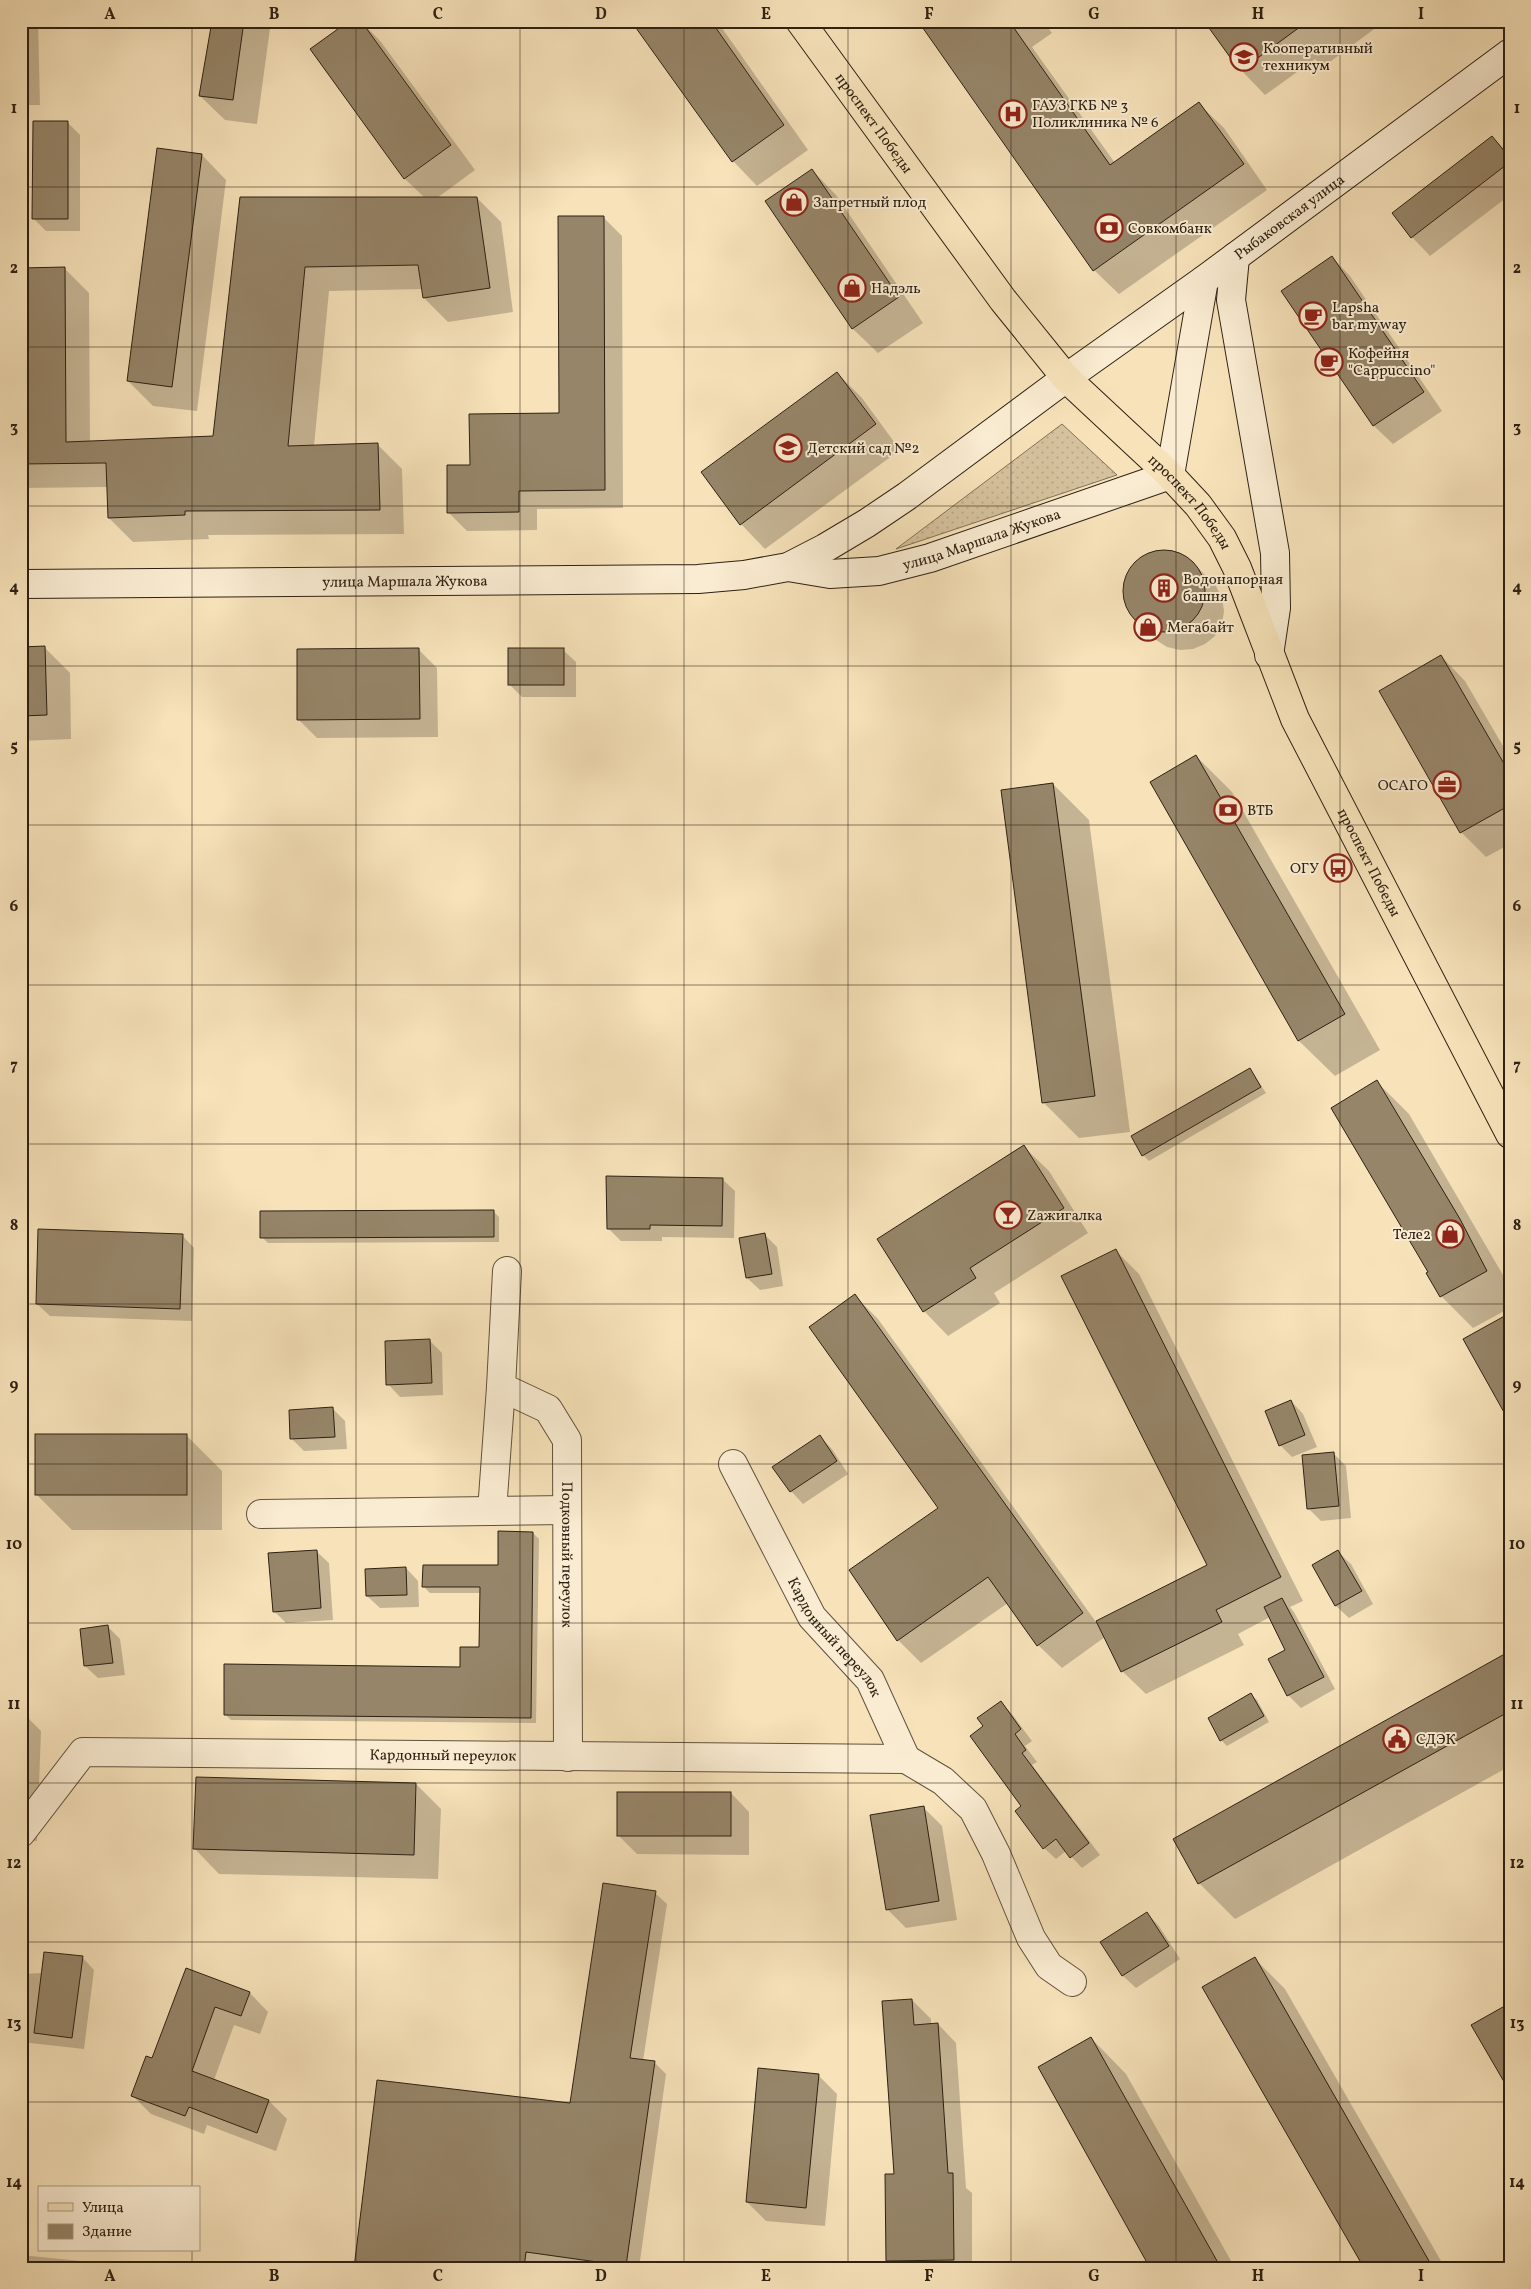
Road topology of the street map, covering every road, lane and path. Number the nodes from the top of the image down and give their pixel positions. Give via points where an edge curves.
1 (800, 21) edge
2 (1510, 53) edge
3 (1235, 257) junction
4 (1204, 280) junction
5 (1066, 378) junction
6 (1170, 475) junction
7 (788, 567) junction
8 (21, 584) edge
9 (1269, 655) junction
10 (1510, 1134) edge
11 (507, 1271) dead end
12 (501, 1387) junction
13 (733, 1464) dead end
14 (566, 1510) junction
15 (492, 1511) junction
16 (261, 1514) dead end
17 (568, 1756) junction
18 (906, 1759) junction
19 (21, 1833) edge
20 (1072, 1982) dead end

1 - 5 main road, проспект Победы via 1004,300
2 - 3 main road, Рыбаковская улица
3 - 4 main road, Рыбаковская улица
3 - 9 main road via 1231,300 1274,553 1276,608
4 - 5 main road, Рыбаковская улица
4 - 6 main road
5 - 6 main road, проспект Победы
5 - 7 main road, улица Маршала Жукова via 906,496 825,548
6 - 7 main road, улица Маршала Жукова via 1024,527 888,569 830,574
6 - 9 main road, проспект Победы via 1222,538 1237,568
7 - 8 main road, улица Маршала Жукова via 698,579
9 - 10 main road, проспект Победы via 1295,719
11 - 12 main road
12 - 14 main road, Подковный переулок via 548,1408 567,1440
12 - 15 main road
13 - 18 main road, Кардонный переулок via 812,1618 870,1680
14 - 15 main road
14 - 17 main road, Подковный переулок
15 - 16 main road
17 - 18 main road, Кардонный переулок
17 - 19 main road, Кардонный переулок via 83,1752
18 - 20 main road via 943,1781 973,1809 1032,1938 1049,1966

